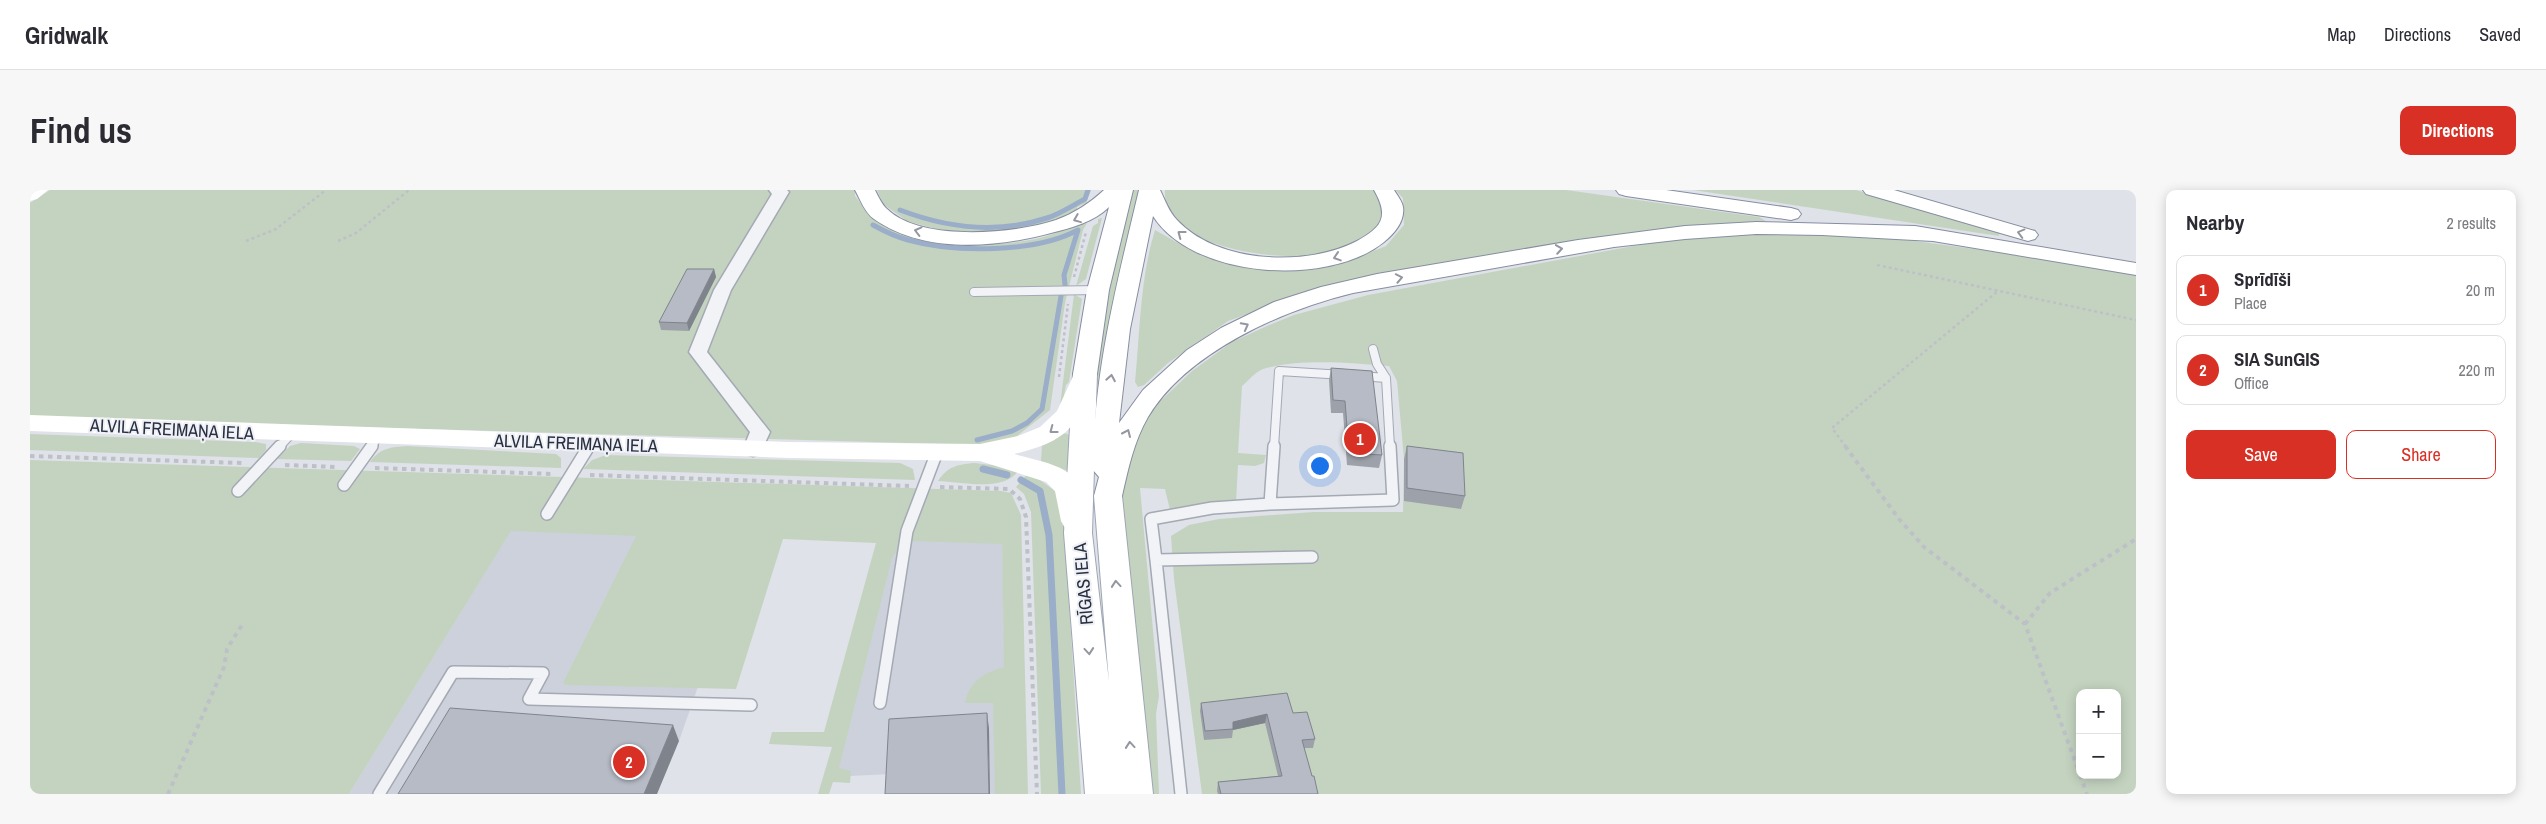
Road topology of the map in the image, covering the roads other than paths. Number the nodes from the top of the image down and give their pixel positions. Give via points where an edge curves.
1 (38, 190) edge
2 (777, 190) edge
3 (865, 190) edge
4 (1115, 190) edge
5 (1123, 190) edge
6 (1150, 190) edge
7 (1384, 190) edge
8 (1626, 190) edge
9 (1873, 190) edge
10 (30, 195) edge
11 (1933, 235) junction
12 (2136, 264) edge
13 (2136, 268) edge
14 (1098, 290) junction
15 (974, 292) dead end
16 (1374, 349) dead end
17 (1085, 374) junction
18 (1386, 378) junction
19 (30, 423) edge
20 (291, 434) junction
21 (378, 437) junction
22 (592, 443) junction
23 (753, 449) junction
24 (937, 452) junction
25 (982, 453) junction
26 (344, 485) dead end
27 (238, 490) dead end
28 (1108, 496) junction
29 (1270, 504) junction
30 (547, 514) dead end
31 (1078, 533) junction
32 (1312, 558) dead end
33 (1156, 560) junction
34 (880, 702) dead end
35 (751, 705) dead end
36 (378, 794) edge
37 (1103, 794) edge
38 (1134, 794) edge
39 (1182, 794) edge

1 - 10 main road
2 - 23 street via 781,192 725,288 703,333 698,352 760,432
4 -> 3 main road via 1094,212 1077,220 1023,235 986,239 944,237 905,228 877,212 869,203
5 - 14 main road
7 -> 6 main road via 1390,197 1393,210 1391,224 1381,236 1335,259 1308,264 1244,259 1195,243 1171,226
28 -> 6 main road, RĪGAS IELA via 1105,447 1109,383
8 - 11 main road
12 -> 9 main road
11 - 13 main road
28 -> 11 main road via 1120,447 1150,396 1190,358 1242,326 1282,307 1334,291 1564,248 1716,230 1758,228
14 - 15 lane
14 - 17 main road
16 - 18 lane via 1377,364
17 -> 25 main road via 1075,405 1065,422 1047,436
17 - 31 main road, RĪGAS IELA
18 - 29 lane via 1279,371
18 - 29 lane via 1393,500
19 - 20 main road, ALVILA FREIMAŅA IELA
20 - 21 main road, ALVILA FREIMAŅA IELA
20 - 27 lane
21 - 22 main road, ALVILA FREIMAŅA IELA
21 - 26 lane
22 - 23 main road, ALVILA FREIMAŅA IELA
22 - 30 lane
23 - 24 main road, ALVILA FREIMAŅA IELA
24 - 25 main road, ALVILA FREIMAŅA IELA
24 - 34 lane via 907,531
25 - 31 main road, ALVILA FREIMAŅA IELA via 1056,476 1068,488
38 -> 28 main road, RĪGAS IELA
29 - 33 lane via 1212,508 1151,519
31 -> 37 main road, RĪGAS IELA
32 - 33 lane
33 - 39 lane
35 - 36 lane via 528,699 543,673 453,672

